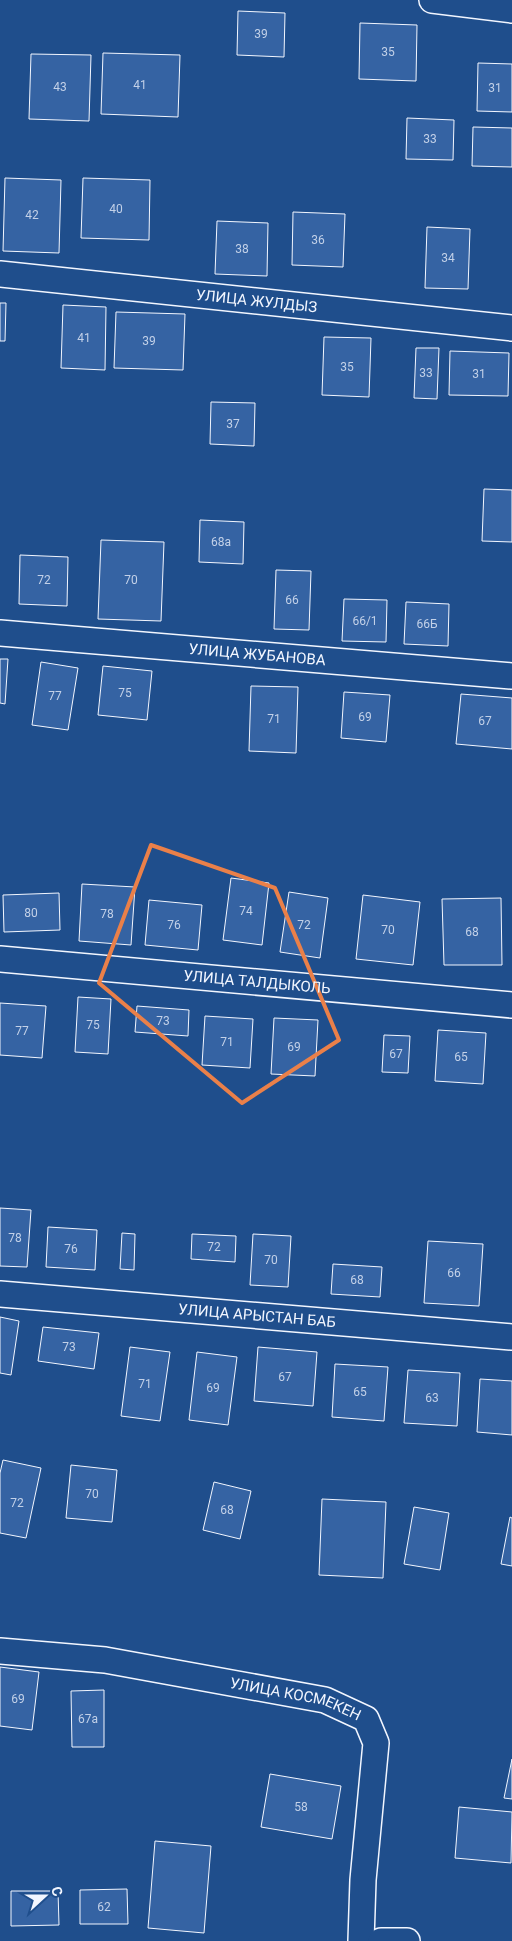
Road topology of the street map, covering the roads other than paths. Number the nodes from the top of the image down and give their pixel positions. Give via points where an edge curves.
1 (432, 0) edge
2 (512, 10) edge
3 (0, 274) edge
4 (512, 328) edge
5 (0, 633) edge
6 (512, 676) edge
7 (0, 958) edge
8 (512, 1005) edge
9 (0, 1294) edge
10 (512, 1337) edge
11 (0, 1651) edge
12 (360, 1941) edge
13 (381, 1941) edge
14 (407, 1941) edge

1 - 2 street
3 - 4 street, УЛИЦА ЖУЛДЫЗ
5 - 6 street, УЛИЦА ЖУБАНОВА
7 - 8 street, УЛИЦА ТАЛДЫКОЛЬ
9 - 10 street, УЛИЦА АРЫСТАН БАБ
11 - 12 street, УЛИЦА КОСМЕКЕН via 105,1660 325,1700 366,1719 376,1743
13 - 14 street

